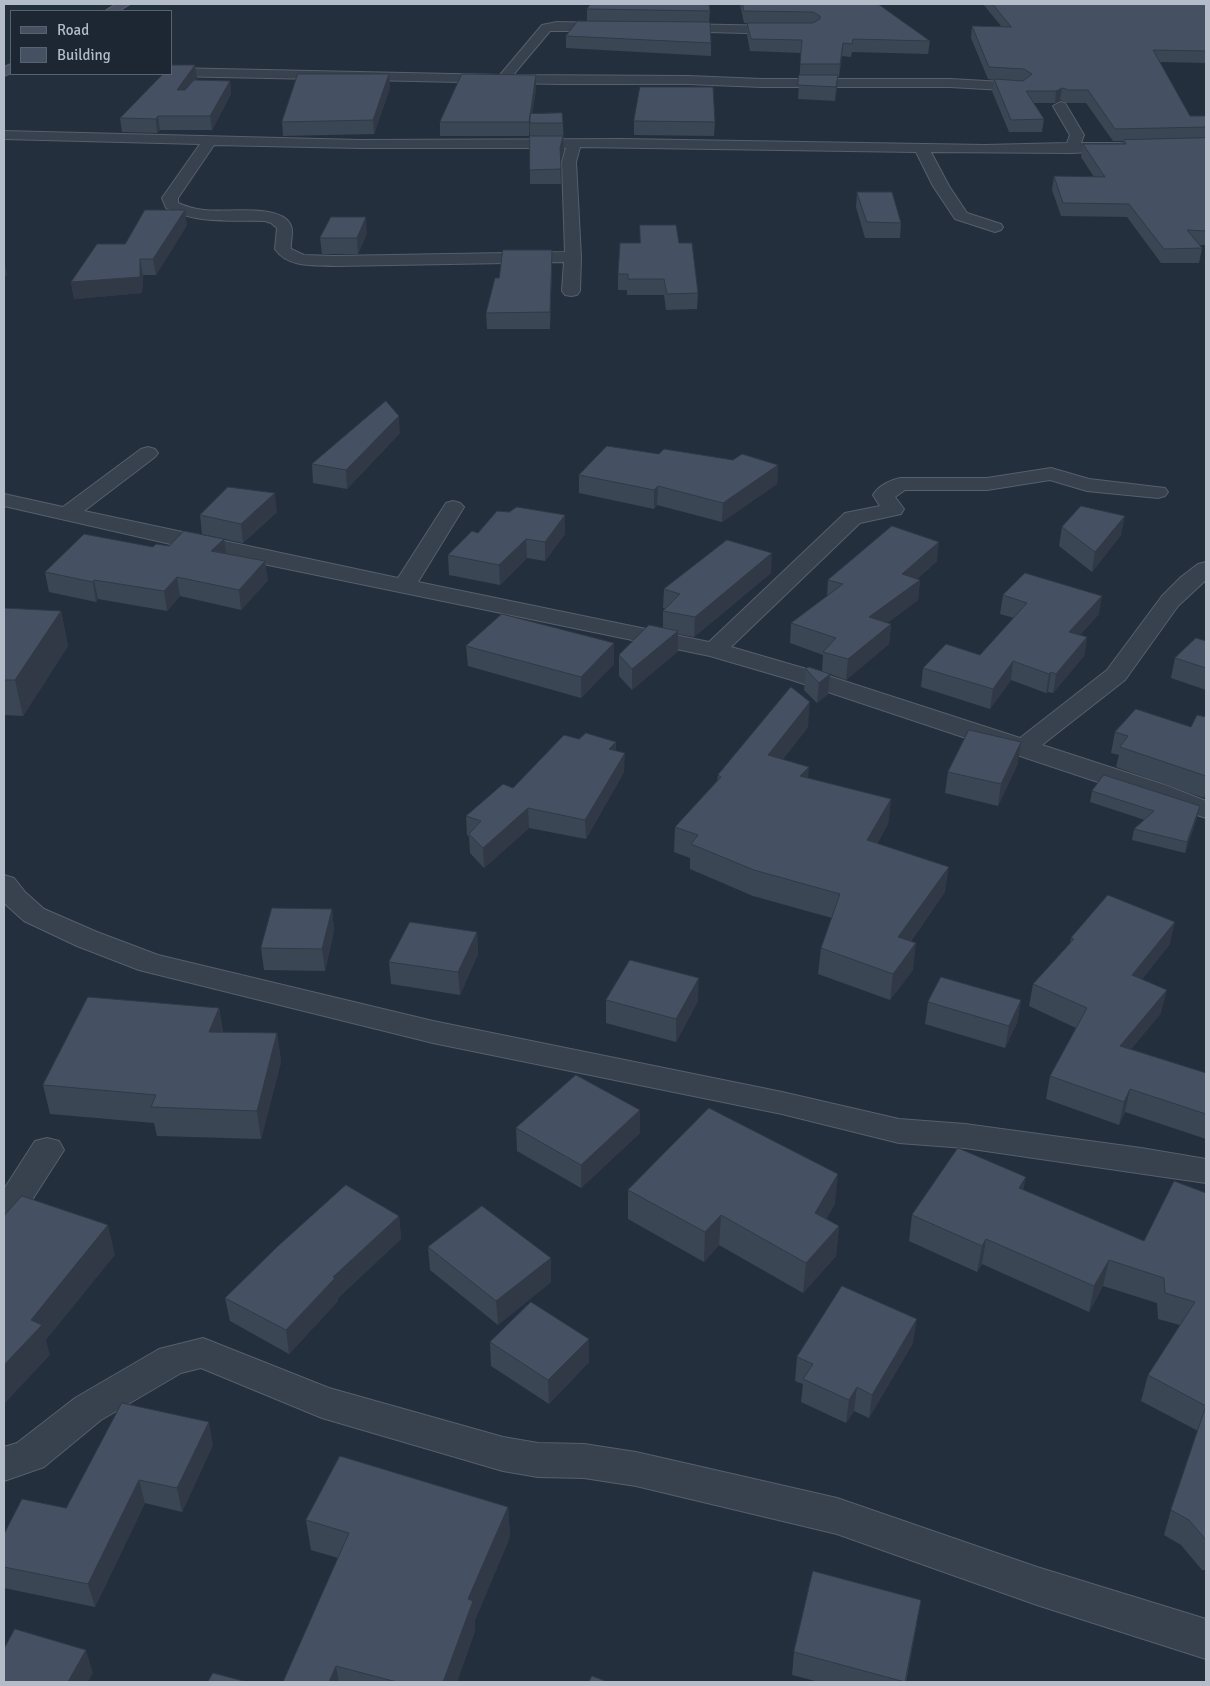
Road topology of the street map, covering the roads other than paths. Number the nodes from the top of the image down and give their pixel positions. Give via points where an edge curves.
1 (124, 4) edge
2 (113, 10) edge
3 (619, 27) edge
4 (657, 28) edge
5 (802, 30) edge
6 (172, 72) edge
7 (504, 79) junction
8 (1022, 87) edge
9 (1060, 106) edge
10 (4, 135) edge
11 (210, 140) junction
12 (574, 143) junction
13 (1138, 147) edge
14 (921, 148) junction
15 (1072, 149) junction
16 (995, 228) dead end
17 (573, 258) junction
18 (571, 291) dead end
19 (148, 453) dead end
20 (1158, 492) dead end
21 (4, 500) edge
22 (452, 507) dead end
23 (68, 514) junction
24 (1206, 569) edge
25 (404, 586) junction
26 (714, 650) junction
27 (1023, 748) junction
28 (1206, 810) edge
29 (4, 884) edge
30 (47, 1150) dead end
31 (1206, 1172) edge
32 (4, 1216) edge
33 (4, 1464) edge
34 (1206, 1639) edge

1 - 2 main road
3 - 7 street via 546,28
4 - 5 street
6 - 7 street
7 - 8 street via 950,83
9 - 15 street via 1077,135
10 - 11 street
11 - 12 street via 360,144
11 - 17 street via 170,198 172,205 192,213 276,218 285,227 284,251 294,256 334,261
12 - 14 street
12 - 17 street via 569,162
13 - 15 street
14 - 15 street
14 - 16 street via 961,216
17 - 18 street
19 - 23 street
20 - 26 street via 1087,486 1051,474 987,484 900,484 884,495 894,509 853,518
21 - 23 street
22 - 25 street
23 - 25 street
24 - 27 street via 1170,601 1116,675
25 - 26 street
26 - 27 street
27 - 28 street
29 - 31 street via 34,915 87,940 150,963 433,1032 782,1103 899,1131 965,1136
30 - 32 street
33 - 34 street via 30,1454 88,1409 172,1360 203,1353 322,1402 503,1454 636,1469 837,1516 1037,1586

